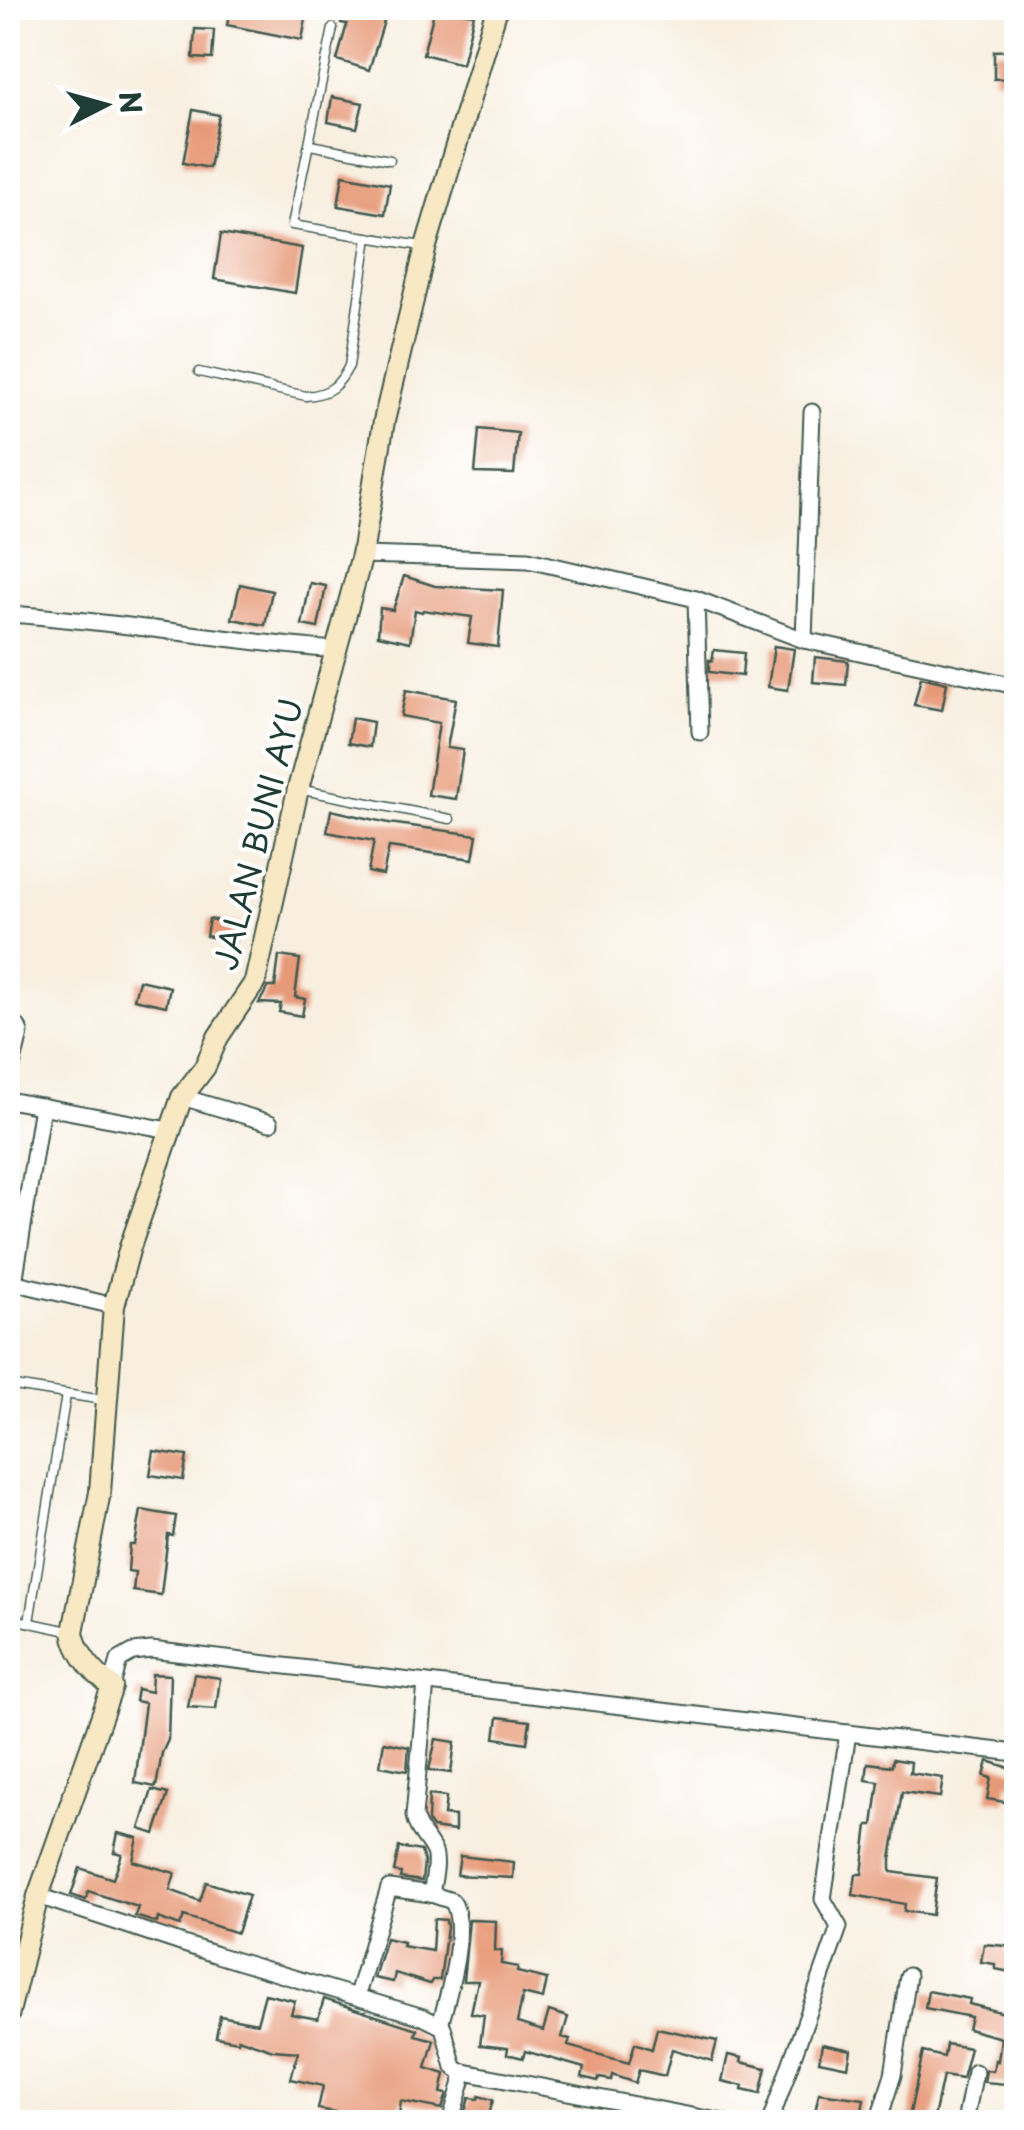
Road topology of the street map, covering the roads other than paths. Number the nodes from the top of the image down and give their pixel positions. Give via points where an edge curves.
1 (497, 8) edge
2 (333, 28) dead end
3 (310, 145) junction
4 (390, 160) dead end
5 (368, 237) junction
6 (426, 246) junction
7 (199, 372) dead end
8 (812, 412) dead end
9 (362, 555) junction
10 (696, 599) junction
11 (8, 614) edge
12 (804, 640) junction
13 (334, 650) junction
14 (1016, 686) edge
15 (700, 732) dead end
16 (298, 789) junction
17 (450, 818) dead end
18 (8, 1023) edge
19 (8, 1083) edge
20 (182, 1098) junction
21 (8, 1100) edge
22 (42, 1106) junction
23 (270, 1123) dead end
24 (169, 1130) junction
25 (11, 1282) edge
26 (114, 1306) junction
27 (8, 1385) edge
28 (66, 1395) junction
29 (107, 1400) junction
30 (8, 1618) edge
31 (29, 1622) junction
32 (73, 1632) junction
33 (107, 1683) junction
34 (426, 1683) junction
35 (848, 1732) junction
36 (1016, 1754) edge
37 (431, 1894) junction
38 (38, 1896) junction
39 (908, 1976) dead end
40 (357, 1995) junction
41 (8, 2016) edge
42 (440, 2025) junction
43 (465, 2072) junction
44 (975, 2072) dead end
45 (450, 2122) edge
46 (723, 2122) edge
47 (770, 2122) edge
48 (878, 2122) edge
49 (965, 2122) edge

1 - 6 main road, JALAN BUNI AYU
2 - 3 lane
3 - 4 lane
3 - 5 lane via 292,225
5 - 6 lane
5 - 7 lane via 349,366 339,385 306,396
6 - 9 main road, JALAN BUNI AYU via 384,421
8 - 12 street
9 - 10 street via 528,560
9 - 13 main road, JALAN BUNI AYU
10 - 12 street
10 - 15 street
11 - 13 street
12 - 14 street
13 - 16 main road, JALAN BUNI AYU
16 - 17 lane
16 - 20 main road, JALAN BUNI AYU via 254,982
18 - 19 street via 20,1033
20 - 23 street
20 - 24 main road, JALAN BUNI AYU
21 - 22 street
22 - 24 street
22 - 25 street
24 - 26 main road, JALAN BUNI AYU
25 - 26 street
26 - 29 main road, JALAN BUNI AYU
27 - 28 lane
28 - 29 lane
28 - 31 lane
29 - 32 main road, JALAN BUNI AYU via 100,1492
30 - 31 lane
31 - 32 lane
32 - 33 main road via 78,1649
33 - 34 street via 126,1654 151,1650
33 - 38 main road
34 - 35 street
34 - 37 street via 414,1816 436,1859
35 - 36 street
35 - 47 street via 823,1899 839,1927
37 - 40 street via 387,1890
37 - 42 street via 452,1901 458,1911 456,1964
38 - 40 street
38 - 41 main road
39 - 48 street via 893,2075
40 - 42 street
42 - 43 street via 454,2067
43 - 45 street
43 - 46 street
44 - 49 street

